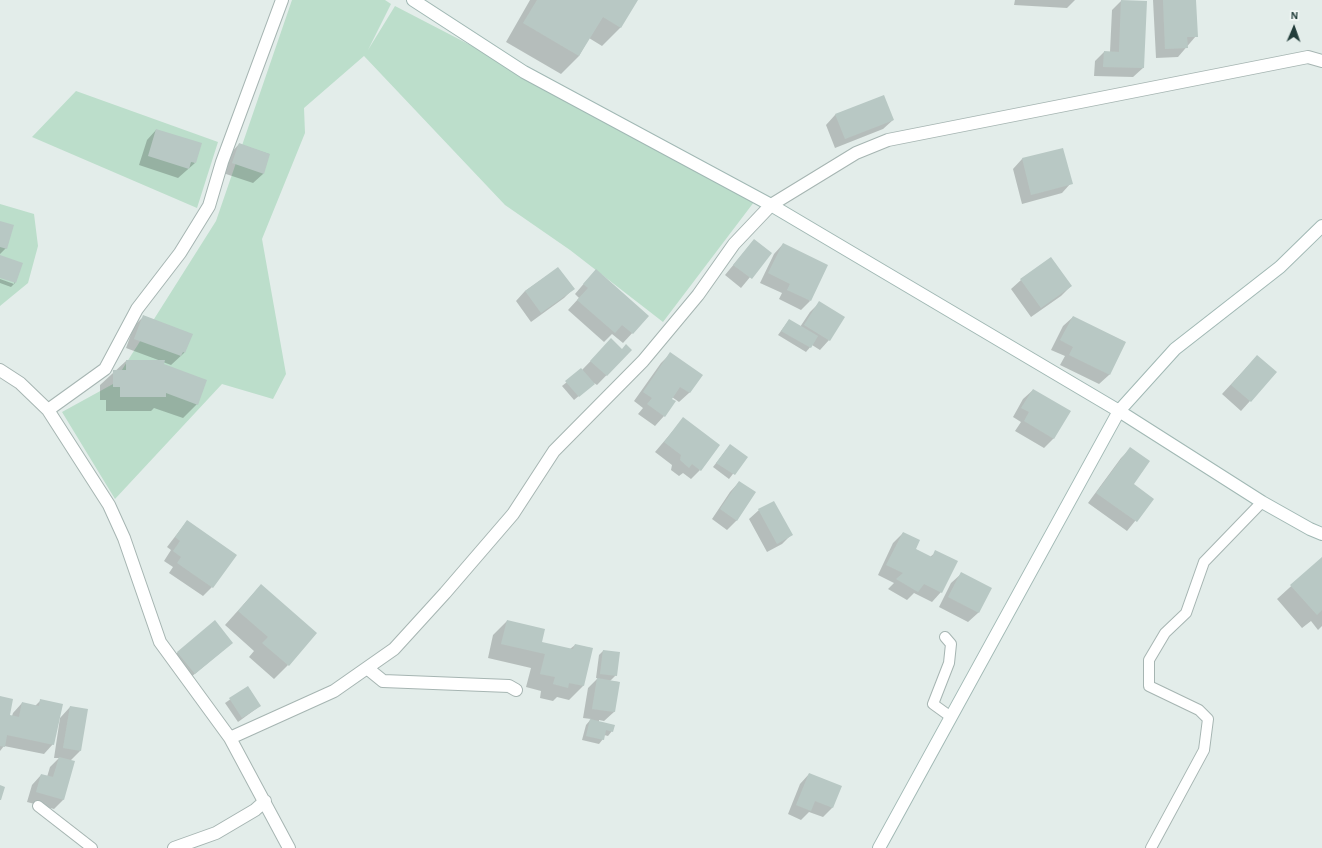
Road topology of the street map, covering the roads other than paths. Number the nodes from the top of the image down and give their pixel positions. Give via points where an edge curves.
1 (282, 0) edge
2 (413, 0) edge
3 (1322, 61) edge
4 (771, 205) junction
5 (1322, 226) edge
6 (0, 370) edge
7 (48, 410) junction
8 (1119, 411) junction
9 (1262, 502) junction
10 (1322, 534) edge
11 (945, 637) dead end
12 (367, 668) junction
13 (516, 690) dead end
14 (951, 717) junction
15 (230, 738) junction
16 (266, 801) junction
17 (38, 806) dead end
18 (92, 848) edge
19 (174, 848) edge
20 (289, 848) edge
21 (879, 848) edge
22 (1151, 848) edge

1 - 7 street via 222,162 209,206 180,253 137,308 105,369
2 - 4 street via 524,72
3 - 4 street via 1308,57 888,140 856,154
4 - 8 street
4 - 12 street via 734,244 698,295 643,361 554,451 513,514 445,593 394,648
5 - 8 street via 1280,267 1175,349
6 - 7 street via 20,382
7 - 15 street via 109,505 124,538 160,642
8 - 9 street
8 - 14 street
9 - 10 street
9 - 22 lane via 1204,562 1186,613 1165,633 1149,660 1150,686 1199,710 1208,719 1204,750
11 - 14 lane via 951,644 949,663 933,704
12 - 13 street via 384,681 509,686
12 - 15 street via 334,691
14 - 21 street
15 - 16 street
16 - 19 street via 216,833
16 - 20 street
17 - 18 lane

